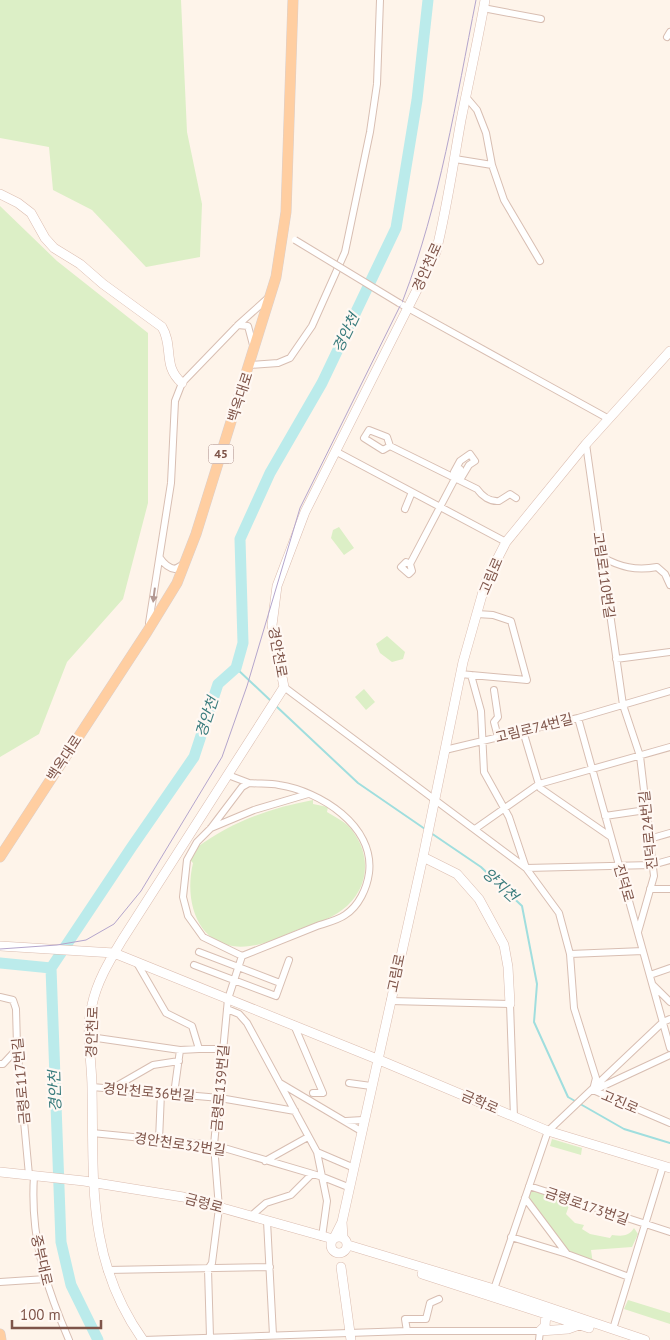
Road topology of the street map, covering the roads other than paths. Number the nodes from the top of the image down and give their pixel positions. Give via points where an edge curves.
1 (293, 0) edge
2 (380, 0) edge
3 (484, 4) edge
4 (541, 19) dead end
5 (466, 97) junction
6 (455, 159) junction
7 (492, 165) junction
8 (0, 194) edge
9 (283, 237) junction
10 (540, 261) dead end
11 (271, 295) junction
12 (408, 307) junction
13 (238, 325) junction
14 (670, 351) edge
15 (253, 354) junction
16 (250, 365) junction
17 (182, 383) junction
18 (609, 419) junction
19 (586, 444) junction
20 (390, 446) dead end
21 (335, 451) junction
22 (460, 469) dead end
23 (456, 478) junction
24 (412, 492) junction
25 (516, 498) dead end
26 (440, 507) junction
27 (405, 508) dead end
28 (506, 542) junction
29 (602, 557) junction
30 (160, 558) junction
31 (185, 562) junction
32 (410, 564) junction
33 (667, 575) edge
34 (670, 585) edge
35 (476, 614) junction
36 (147, 632) junction
37 (670, 652) edge
38 (616, 659) junction
39 (460, 674) junction
40 (471, 675) junction
41 (283, 689) junction
42 (494, 690) dead end
43 (670, 691) edge
44 (623, 705) junction
45 (578, 718) junction
46 (523, 731) junction
47 (498, 737) junction
48 (483, 741) junction
49 (670, 748) edge
50 (445, 750) junction
51 (640, 756) junction
52 (592, 769) junction
53 (228, 775) junction
54 (249, 783) junction
55 (539, 784) junction
56 (308, 794) junction
57 (434, 800) junction
58 (505, 810) junction
59 (646, 810) junction
60 (606, 816) junction
61 (211, 828) junction
62 (475, 829) junction
63 (670, 833) edge
64 (611, 837) junction
65 (649, 839) junction
66 (1, 853) edge
67 (423, 857) junction
68 (670, 860) edge
69 (652, 865) junction
70 (619, 866) junction
71 (526, 868) junction
72 (650, 889) junction
73 (670, 889) edge
74 (638, 932) junction
75 (0, 946) edge
76 (643, 951) junction
77 (199, 952) dead end
78 (110, 953) junction
79 (570, 954) junction
80 (242, 956) junction
81 (289, 960) dead end
82 (137, 963) junction
83 (194, 965) dead end
84 (240, 967) junction
85 (670, 968) edge
86 (650, 975) junction
87 (234, 981) junction
88 (280, 983) junction
89 (652, 983) junction
90 (0, 997) edge
91 (228, 999) junction
92 (390, 1001) junction
93 (670, 1002) edge
94 (510, 1004) junction
95 (227, 1009) junction
96 (670, 1019) edge
97 (663, 1022) junction
98 (294, 1025) junction
99 (90, 1037) junction
100 (670, 1048) edge
101 (199, 1049) junction
102 (223, 1049) junction
103 (18, 1050) junction
104 (180, 1050) junction
105 (670, 1055) edge
106 (377, 1059) junction
107 (179, 1062) junction
108 (0, 1064) edge
109 (280, 1082) junction
110 (349, 1083) dead end
111 (371, 1086) junction
112 (92, 1087) junction
113 (112, 1089) junction
114 (591, 1092) junction
115 (161, 1093) junction
116 (313, 1093) dead end
117 (174, 1094) junction
118 (220, 1098) junction
119 (295, 1111) junction
120 (514, 1117) junction
121 (363, 1120) junction
122 (346, 1121) junction
123 (670, 1123) edge
124 (551, 1128) junction
125 (361, 1131) junction
126 (92, 1133) junction
127 (308, 1137) junction
128 (159, 1140) junction
129 (214, 1145) junction
130 (317, 1152) junction
131 (264, 1160) junction
132 (352, 1167) junction
133 (666, 1167) edge
134 (0, 1172) edge
135 (312, 1174) junction
136 (32, 1175) junction
137 (323, 1177) junction
138 (88, 1181) junction
139 (529, 1186) junction
140 (348, 1187) junction
141 (525, 1198) junction
142 (219, 1208) junction
143 (252, 1216) junction
144 (267, 1221) junction
145 (645, 1225) junction
146 (670, 1232) edge
147 (322, 1237) junction
148 (511, 1237) junction
149 (339, 1245) junction
150 (566, 1254) junction
151 (270, 1267) junction
152 (208, 1269) junction
153 (107, 1270) junction
154 (629, 1277) junction
155 (46, 1279) junction
156 (0, 1282) edge
157 (492, 1293) junction
158 (439, 1299) dead end
159 (546, 1314) junction
160 (579, 1325) junction
161 (613, 1330) junction
162 (407, 1331) junction
163 (0, 1334) edge
164 (539, 1335) edge
165 (273, 1336) junction
166 (210, 1337) junction
167 (350, 1337) edge
168 (1, 1340) edge
169 (69, 1340) edge
170 (143, 1340) edge
171 (626, 1340) edge
172 (645, 1340) edge

1 - 9 main road, 백옥대로 / 45
2 - 16 street via 378,84 345,252 312,326 290,358 278,363
3 - 4 street
3 - 5 main road, 경안천로
5 - 6 main road, 경안천로
5 - 7 street via 477,110 486,133
6 - 7 street
6 - 12 main road, 경안천로 via 447,211 436,252
7 - 10 street via 508,207
8 - 17 main road via 32,213 54,248 162,327 167,338 170,367 175,378
9 - 11 main road, 백옥대로 / 45
9 - 12 street, bridge via 295,240
11 - 13 street
11 - 15 main road, 백옥대로 / 45
12 - 18 street
12 - 21 main road, 경안천로
13 - 15 street via 243,324 250,329
13 - 17 street
14 - 18 main road, 고림로
15 - 16 main road, 백옥대로 / 45
16 - 31 main road, 백옥대로 / 45
17 - 30 street via 175,401 171,483
18 - 19 main road, 고림로
19 - 28 main road, 고림로
19 - 29 street, 고림로110번길
20 - 23 street
21 - 24 street
21 - 41 main road, 경안천로 via 305,512 278,586 272,626
22 - 23 street
23 - 25 street via 492,500 499,501 510,494
23 - 26 street
24 - 26 street
24 - 27 street
26 - 28 street
26 - 32 street
28 - 35 main road, 고림로 via 486,581
29 - 33 street via 617,565 641,570 657,567
29 - 38 street, 고림로110번길
30 - 31 street via 171,569 180,568
30 -> 36 street
31 - 36 main road, 백옥대로 / 45 via 177,583
32 - 32 street via 406,562 400,562 404,572 409,574 414,573
33 - 34 street
35 - 39 main road, 고림로
35 - 40 street via 493,614 511,620 527,680
36 - 66 main road, 백옥대로 / 45
37 - 38 street
38 - 44 street, 고림로110번길
39 - 40 street
39 - 50 main road, 고림로
40 - 48 street via 481,711
41 - 53 main road, 경안천로
41 - 57 street
42 - 47 street via 498,717 494,722
43 - 44 street, 고림로74번길
44 - 45 street, 고림로74번길
44 - 51 street
45 - 46 street, 고림로74번길
45 - 52 street, 진덕로
46 - 47 street, 고림로74번길
46 - 55 street
47 - 48 street, 고림로74번길
48 - 50 street, 고림로74번길
48 - 58 street via 484,772
49 - 51 street
50 - 57 main road, 고림로
51 - 52 street
51 - 59 street, 진덕로24번길
52 - 55 street
52 - 60 street, 진덕로
53 - 54 street
53 - 78 main road, 경안천로
54 - 56 street via 280,785
54 - 61 street via 242,787
55 - 58 street
55 - 64 street via 540,788
56 - 61 street via 254,810
56 - 80 street via 352,822 361,834 370,864 368,884 358,902 345,915
57 - 62 street
57 - 67 main road, 고림로
58 - 62 street
58 - 71 street
59 - 60 street
59 - 65 street, 진덕로24번길
60 - 64 street, 진덕로
61 - 80 street via 197,842 187,860 183,897 188,916 203,937
62 - 71 street
63 - 65 street
64 - 70 street, 진덕로
65 - 69 street, 진덕로24번길
67 - 92 main road, 고림로
67 - 94 main road via 457,874 479,898 504,945
68 - 69 street
69 - 70 street
69 - 72 street, 진덕로24번길 via 654,876
70 - 71 street
70 - 74 street, 진덕로
71 - 79 street via 559,913
72 - 73 street
72 - 74 street, 진덕로24번길
74 - 76 street, 진덕로
75 - 78 main road, 금학로
76 - 79 street
76 - 86 street, 진덕로
77 - 84 street
78 - 82 main road, 금학로
78 - 99 main road, 경안천로 via 92,1005
79 - 114 street via 574,1008 596,1078
80 - 84 street, 금령로139번길
81 - 88 street
82 - 91 main road, 금학로
82 - 101 street via 166,1012 192,1026
83 - 87 street
84 - 87 street, 금령로139번길
84 - 88 street
85 - 86 street
86 - 89 street, 진덕로
87 - 88 street via 276,996
87 - 91 street, 금령로139번길
89 - 93 street
89 - 97 street, 진덕로
90 - 103 street, 금령로117번길 via 13,1000
91 - 95 street, 금령로139번길
91 - 98 main road, 금학로
92 - 94 street, 고림로
92 - 106 main road, 고림로
94 - 120 street
95 - 102 street, 금령로139번길
95 - 109 street via 239,1014 247,1023
96 - 97 street
97 - 100 street, 진덕로
97 - 114 street
98 - 106 main road, 금학로
98 - 116 street via 323,1093
99 - 104 street
99 - 112 main road, 경안천로
101 - 102 street
101 - 104 street
102 - 118 street, 금령로139번길
103 - 108 street
103 - 136 street, 금령로117번길
104 - 107 street
105 - 114 street, 고진로
106 - 111 main road, 고림로
106 - 120 main road, 금학로
107 - 113 street via 153,1064
107 - 117 street
109 - 119 street
109 - 122 street
110 - 111 street
111 - 121 main road, 고림로
112 - 113 street, 경안천로36번길
112 - 126 main road, 경안천로
113 - 115 street, 경안천로36번길
114 - 123 street, 고진로
114 - 124 street
115 - 117 street, 경안천로36번길
115 - 128 street
117 - 118 street, 경안천로36번길
118 - 119 street, 경안천로36번길
118 - 129 street, 금령로139번길
119 - 127 street
120 - 124 main road, 금학로
121 - 122 street
121 - 125 main road, 고림로
122 - 125 street
124 - 133 main road, 금학로
124 - 139 street, 금령로173번길
125 - 132 main road, 고림로
126 - 128 street, 경안천로32번길
126 - 138 main road, 경안천로
127 - 130 street
127 - 131 street
128 - 129 street, 경안천로32번길
129 - 131 street, 경안천로32번길
129 - 142 street, 금령로139번길
130 - 132 street
130 - 137 street
131 - 135 street, 경안천로32번길
132 - 140 main road, 고림로
133 - 145 street
134 - 136 main road
135 - 137 street, 경안천로32번길
135 - 143 street via 291,1195 266,1202
136 - 138 main road, 금령로
136 - 155 street, 중부대로 via 36,1245
137 - 140 street, 경안천로32번길
137 - 147 street via 327,1201
138 - 142 main road, 금령로 via 183,1197
138 - 153 main road, 경안천로
139 - 141 street, 금령로173번길
139 - 145 street, 금령로173번길
140 - 149 main road, 고림로
141 - 148 street, 금령로173번길
141 - 150 street, 금령로173번길
142 - 143 main road, 금령로
142 - 152 street, 금령로139번길 via 212,1263
143 - 144 main road, 금령로
144 - 147 main road, 금령로
144 - 151 street
145 - 146 street, 금령로173번길
145 - 154 street
147 - 149 main road, 금령로
148 - 150 street
148 - 157 street, 금령로173번길
149 - 157 main road, 금령로
149 - 167 main road, 고림로
150 - 154 street
151 - 152 street
151 - 165 street
152 - 153 street
152 - 166 street, 금령로139번길
153 - 170 main road, 경안천로 via 121,1305
154 - 161 street
155 - 156 street
155 - 169 street, 중부대로
157 - 159 main road
157 - 161 main road
158 - 162 street via 430,1303 426,1319 405,1319
159 - 160 main road
159 - 164 main road via 545,1326
160 - 164 main road
160 - 171 main road
161 - 172 main road
162 - 164 street
162 - 167 street
163 - 168 main road
165 - 166 street
165 - 167 street
166 - 170 street

